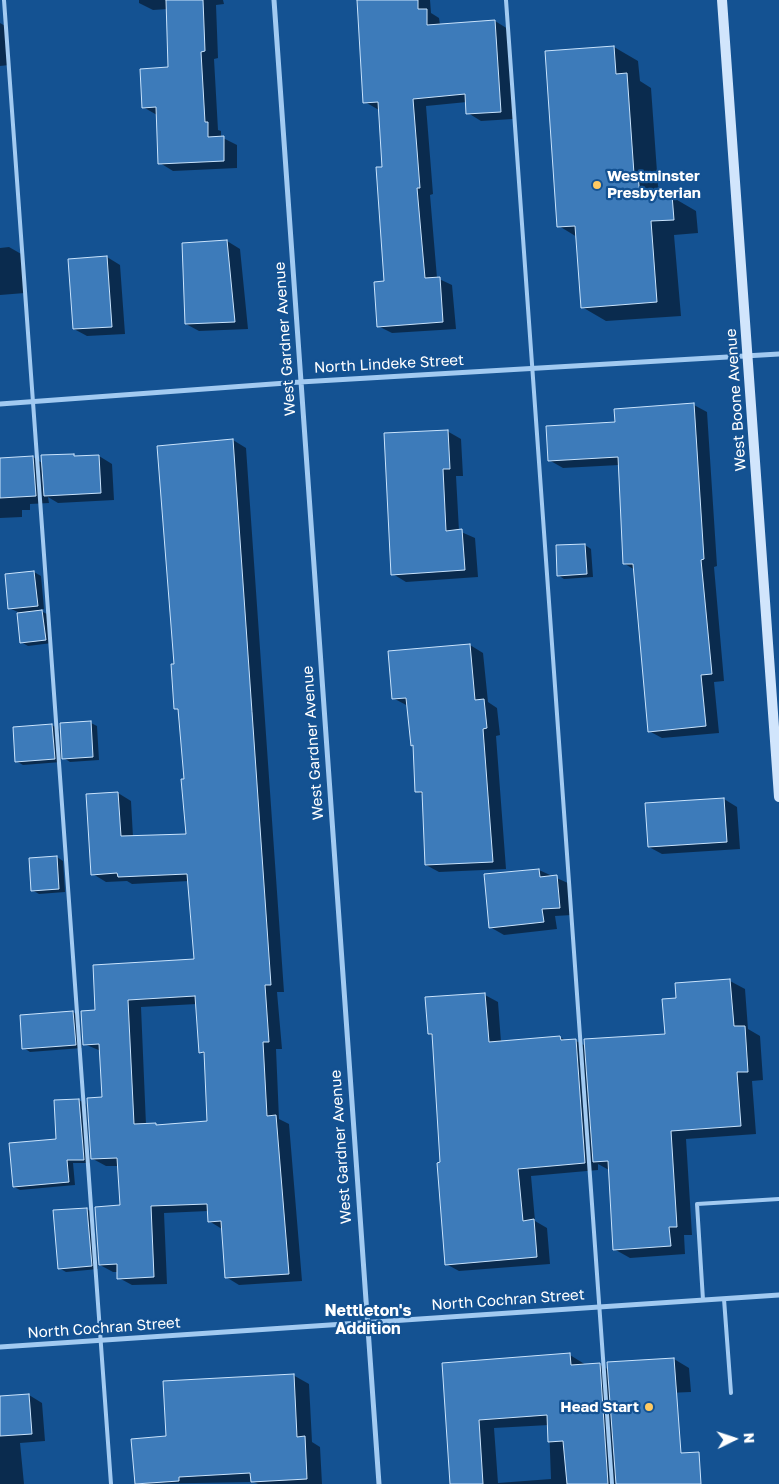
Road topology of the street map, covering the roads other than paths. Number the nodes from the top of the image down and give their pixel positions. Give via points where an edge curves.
1 (4, 0) edge
2 (274, 0) edge
3 (506, 0) edge
4 (722, 0) edge
5 (779, 354) edge
6 (748, 356) junction
7 (534, 368) junction
8 (300, 382) junction
9 (33, 402) junction
10 (0, 404) edge
11 (779, 797) edge
12 (779, 1199) edge
13 (779, 1295) edge
14 (724, 1299) junction
15 (703, 1300) junction
16 (600, 1307) junction
17 (366, 1322) junction
18 (100, 1341) junction
19 (0, 1347) edge
20 (731, 1392) dead end
21 (111, 1484) edge
22 (379, 1484) edge
23 (612, 1484) edge

1 - 9 lane
2 - 8 street, West Gardner Avenue
3 - 7 lane
4 - 6 main road, West Boone Avenue
5 - 6 street, North Lindeke Street
6 - 7 street, North Lindeke Street
6 - 11 main road, West Boone Avenue
7 - 8 street, North Lindeke Street
7 - 16 lane
8 - 9 street, North Lindeke Street
8 - 17 street, West Gardner Avenue
9 - 10 street, North Lindeke Street
9 - 18 lane
12 - 15 lane via 697,1204
13 - 14 street, North Cochran Street
14 - 15 street, North Cochran Street
14 - 20 lane
15 - 16 street, North Cochran Street
16 - 17 street, North Cochran Street
16 - 23 lane
17 - 18 street, North Cochran Street
17 - 22 street, West Gardner Avenue
18 - 19 street, North Cochran Street
18 - 21 lane

